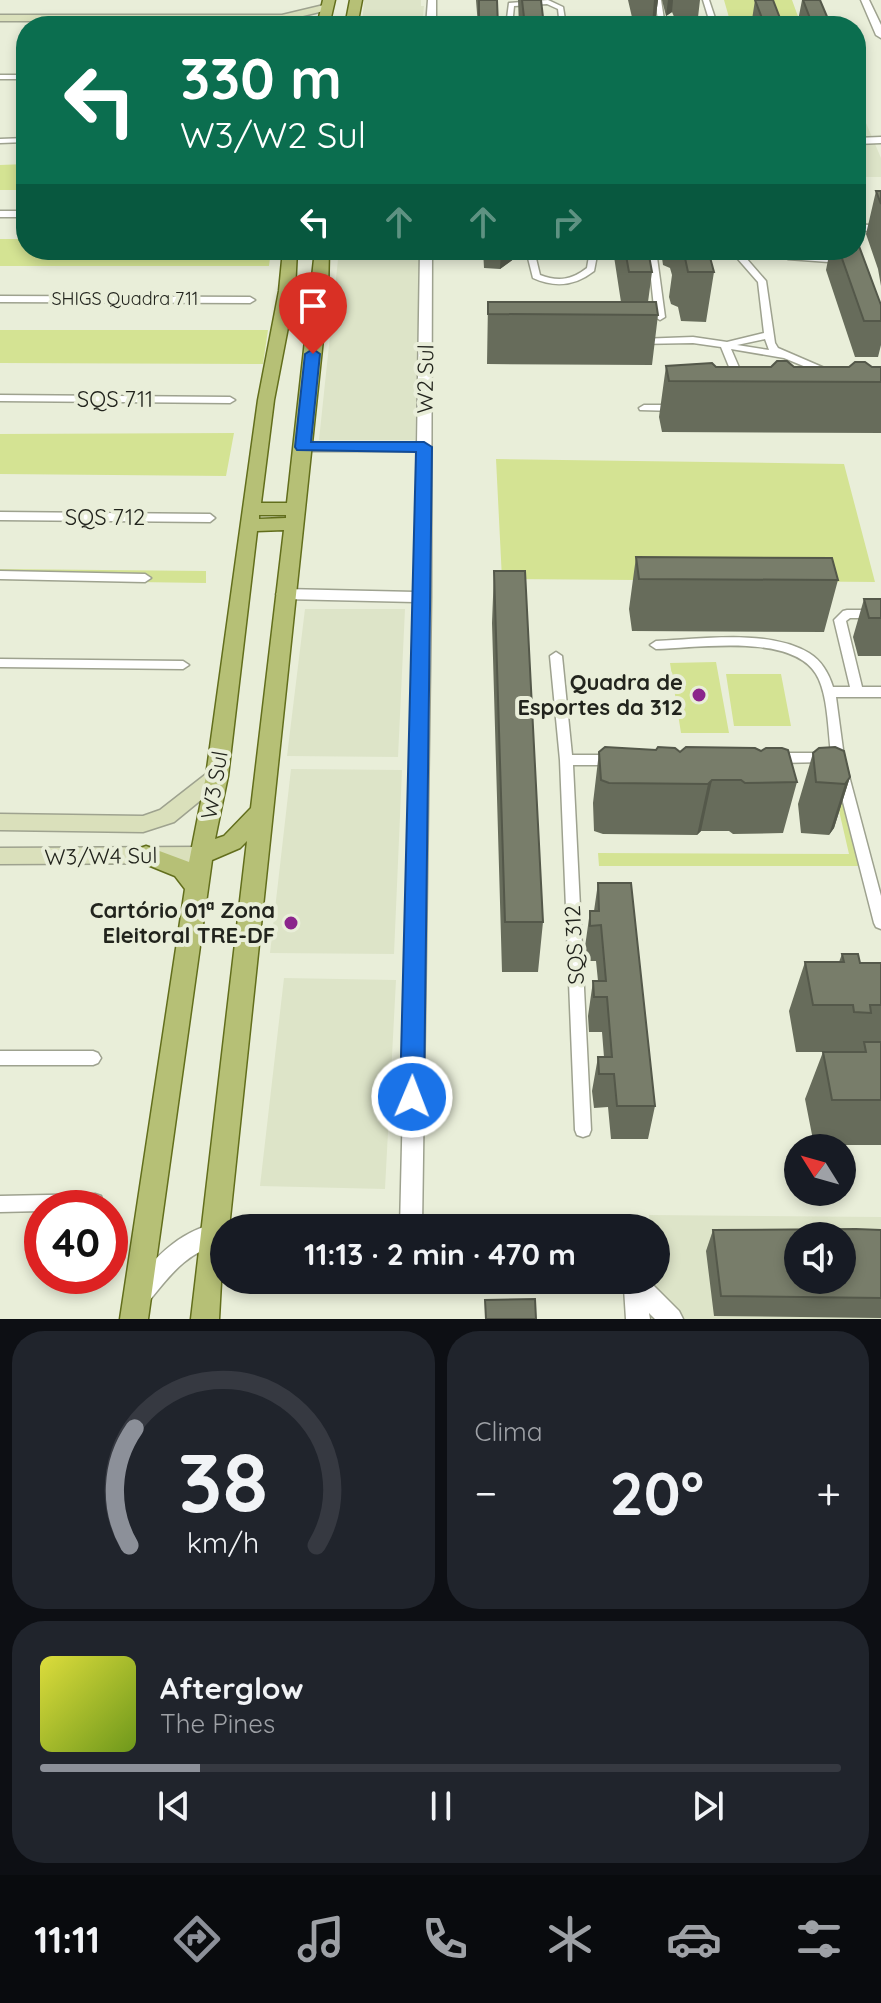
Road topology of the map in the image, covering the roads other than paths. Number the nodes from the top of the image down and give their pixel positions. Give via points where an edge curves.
1 (865, 3) edge
2 (328, 4) edge
3 (296, 16) edge
4 (509, 16) edge
5 (561, 16) edge
6 (881, 35) edge
7 (866, 228) edge
8 (869, 228) dead end
9 (289, 260) edge
10 (321, 260) edge
11 (426, 260) edge
12 (532, 260) edge
13 (594, 260) edge
14 (653, 260) edge
15 (743, 260) edge
16 (0, 299) edge
17 (250, 300) dead end
18 (286, 300) junction
19 (319, 300) junction
20 (660, 317) edge
21 (769, 335) junction
22 (625, 342) edge
23 (724, 344) junction
24 (783, 355) junction
25 (799, 361) junction
26 (802, 376) edge
27 (842, 376) edge
28 (740, 393) edge
29 (0, 398) edge
30 (230, 400) dead end
31 (644, 408) dead end
32 (685, 408) edge
33 (302, 447) junction
34 (424, 447) junction
35 (0, 516) edge
36 (294, 516) junction
37 (250, 517) junction
38 (210, 518) dead end
39 (0, 575) edge
40 (145, 578) dead end
41 (284, 594) junction
42 (423, 597) junction
43 (881, 614) edge
44 (656, 645) dead end
45 (556, 656) dead end
46 (0, 663) edge
47 (183, 665) dead end
48 (829, 692) junction
49 (857, 692) junction
50 (881, 692) edge
51 (838, 757) junction
52 (762, 758) edge
53 (566, 760) junction
54 (626, 760) edge
55 (217, 776) junction
56 (261, 812) junction
57 (0, 822) edge
58 (146, 855) junction
59 (201, 855) junction
60 (0, 856) edge
61 (197, 888) junction
62 (881, 923) edge
63 (0, 1058) edge
64 (93, 1058) dead end
65 (583, 1130) dead end
66 (24, 1203) edge
67 (0, 1204) edge
68 (222, 1214) edge
69 (411, 1214) edge
70 (210, 1235) edge
71 (210, 1290) edge
72 (635, 1294) edge
73 (646, 1294) edge
74 (136, 1309) edge
75 (205, 1319) edge
76 (638, 1319) edge
77 (671, 1319) edge

1 - 6 street
2 - 3 main road
4 - 5 street via 509,5 532,2 558,5
7 - 8 street
9 - 18 main road, W3 Sul
10 - 19 main road
11 - 34 street, W2 Sul
12 - 13 street via 536,276 559,283 582,277
14 - 20 street
15 - 21 street via 762,281
16 - 17 street, SHIGS Quadra 711
18 - 19 main road
18 - 37 main road, W3 Sul
19 - 33 main road
21 - 23 street
21 - 24 street
22 - 23 street
23 - 24 street
23 - 28 street
24 - 25 street
25 - 26 street
25 - 27 street
29 - 30 street, SQS 711
31 - 32 street
33 - 34 street
33 - 36 main road
34 - 42 street, W2 Sul
35 - 38 street, SQS 712
36 - 37 main road
36 - 41 main road
37 - 55 main road, W3 Sul
39 - 40 street
41 - 42 street
41 - 56 main road
42 - 69 street, W2 Sul
43 - 49 street via 847,614 840,620
44 - 48 street via 775,644 808,657 820,669
45 - 53 street, SQS 312
46 - 47 street
48 - 49 street
48 - 51 street
49 - 50 street
51 - 52 street
51 - 62 street
53 - 54 street
53 - 65 street, SQS 312
55 - 57 main road, W3/W4 Sul via 175,811 143,824
55 - 59 main road, W3 Sul
56 - 59 main road via 232,842
56 - 68 main road
58 - 59 main road, W3/W4 Sul
58 - 60 main road, W3/W4 Sul
58 - 61 main road via 183,869
59 - 61 main road, W3 Sul
61 - 74 main road, W3 Sul
63 - 64 street
66 - 67 street
70 - 74 street via 184,1247
71 - 75 main road
72 - 76 street
73 - 77 street

